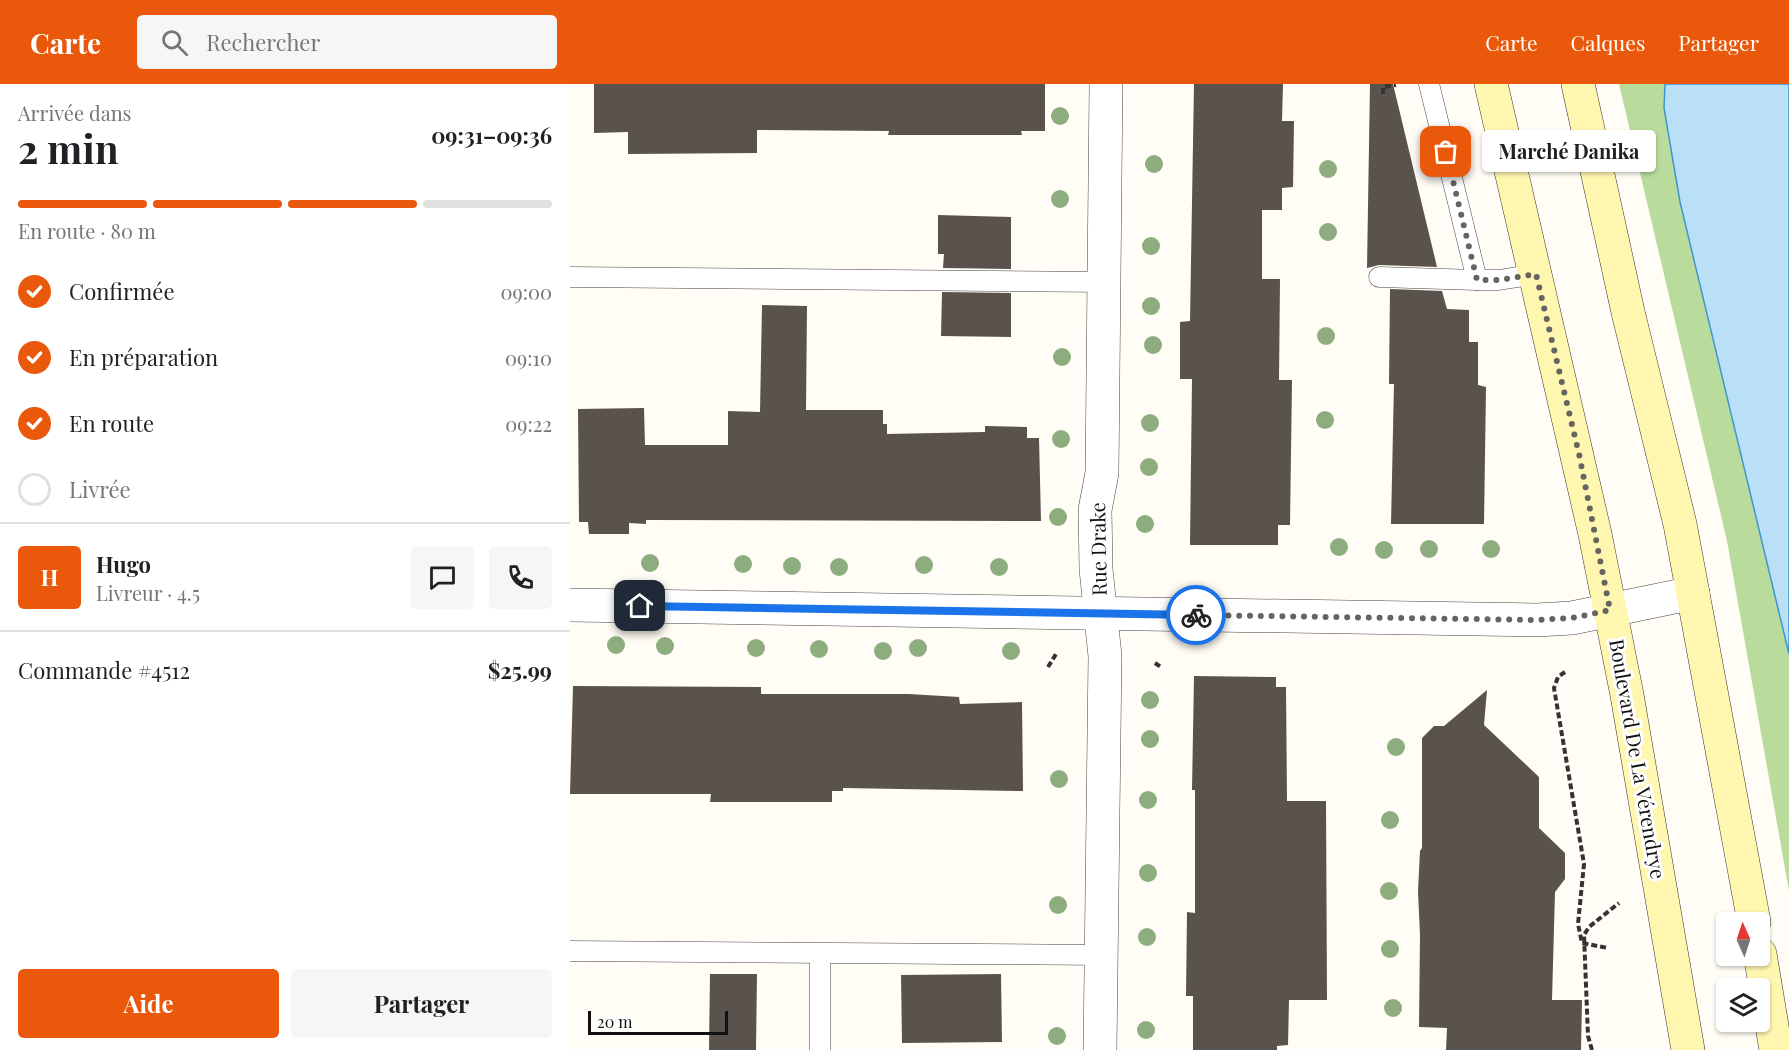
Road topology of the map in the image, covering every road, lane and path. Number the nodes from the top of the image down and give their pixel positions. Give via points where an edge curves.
1 (1106, 84) edge
2 (1399, 84) edge
3 (1429, 84) edge
4 (1491, 84) edge
5 (1578, 84) edge
6 (1383, 94) dead end
7 (1536, 274) junction
8 (1379, 277) dead end
9 (570, 278) edge
10 (1477, 280) junction
11 (1104, 282) junction
12 (1693, 594) junction
13 (570, 605) edge
14 (1610, 610) junction
15 (1100, 612) junction
16 (1059, 651) dead end
17 (1155, 663) dead end
18 (1048, 667) dead end
19 (1161, 667) dead end
20 (1565, 672) dead end
21 (1619, 903) dead end
22 (1752, 912) edge
23 (1582, 943) junction
24 (1608, 948) dead end
25 (570, 951) edge
26 (820, 954) junction
27 (1101, 955) junction
28 (1762, 966) edge
29 (820, 1050) edge
30 (1100, 1050) edge
31 (1593, 1050) edge
32 (1688, 1050) edge
33 (1776, 1050) edge

1 - 11 street, Rue Drake
2 - 6 path via 1383,87
3 - 10 lane
4 - 7 main road, Boulevard De La Vérendrye
5 - 12 main road
7 - 10 lane
7 - 14 main road, Boulevard De La Vérendrye via 1579,454
8 - 10 lane
9 - 11 lane
11 - 15 street, Rue Drake via 1102,472 1095,510
12 - 14 street
12 - 22 main road
13 - 15 street
14 - 15 street via 1572,618 1513,620
14 - 32 main road, Boulevard De La Vérendrye
15 - 27 street, Rue Drake via 1105,656
16 - 18 path
17 - 19 path
20 - 23 path via 1554,688 1584,864 1578,924
21 - 23 path via 1589,927
23 - 24 path
23 - 31 path via 1588,1036
25 - 26 lane
26 - 27 lane
26 - 29 lane
27 - 30 street, Rue Drake
28 - 33 main road

